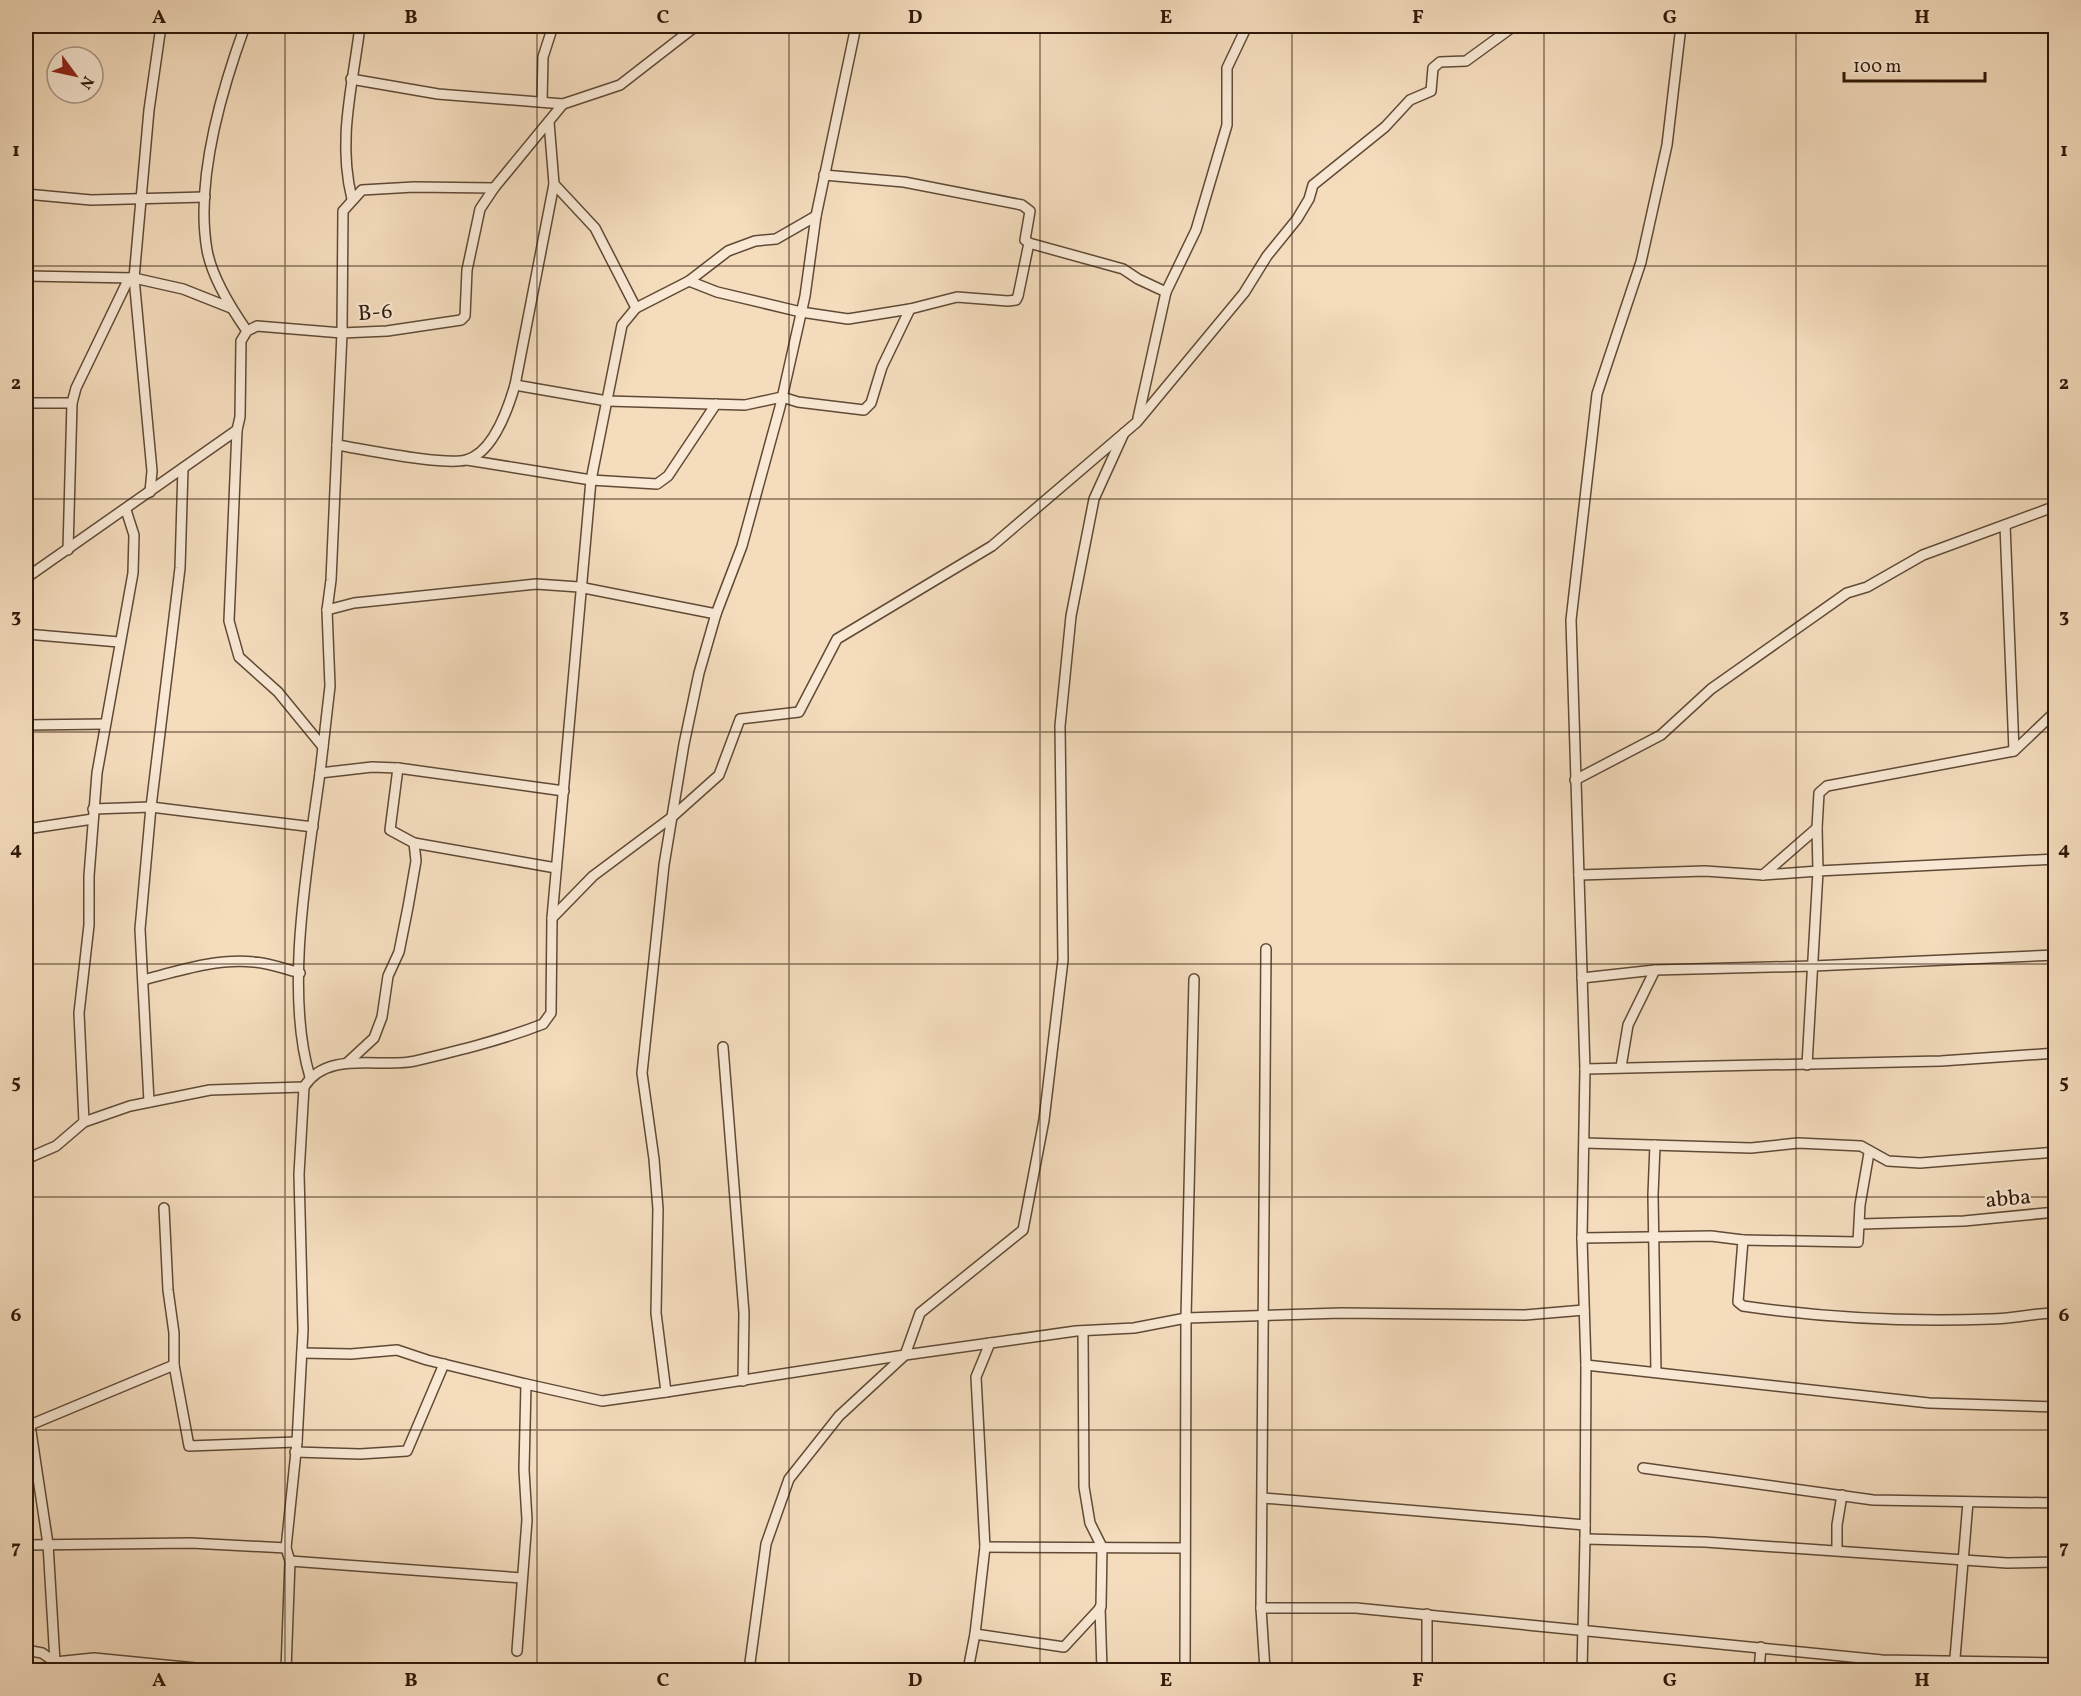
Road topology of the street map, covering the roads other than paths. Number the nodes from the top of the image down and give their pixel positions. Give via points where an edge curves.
1 (161, 26) edge
2 (245, 26) edge
3 (360, 26) edge
4 (553, 26) edge
5 (696, 26) edge
6 (856, 26) edge
7 (1247, 26) edge
8 (1514, 26) edge
9 (1681, 26) edge
10 (351, 79) junction
11 (542, 102) junction
12 (563, 105) junction
13 (549, 122) junction
14 (824, 175) junction
15 (554, 184) junction
16 (494, 188) junction
17 (26, 194) edge
18 (205, 197) junction
19 (140, 199) junction
20 (352, 199) junction
21 (816, 216) junction
22 (1029, 243) junction
23 (26, 276) edge
24 (131, 278) junction
25 (689, 281) junction
26 (1166, 292) junction
27 (231, 308) junction
28 (636, 308) junction
29 (910, 309) junction
30 (801, 312) junction
31 (248, 331) junction
32 (342, 333) junction
33 (516, 385) junction
34 (782, 397) junction
35 (607, 401) junction
36 (26, 403) edge
37 (72, 404) junction
38 (716, 405) junction
39 (1137, 422) junction
40 (237, 430) junction
41 (1126, 430) junction
42 (337, 445) junction
43 (467, 460) junction
44 (183, 468) junction
45 (591, 480) junction
46 (150, 492) junction
47 (2055, 506) edge
48 (126, 510) junction
49 (2005, 525) junction
50 (68, 550) junction
51 (26, 578) edge
52 (579, 587) junction
53 (327, 610) junction
54 (716, 614) junction
55 (26, 634) edge
56 (119, 642) junction
57 (2055, 711) edge
58 (105, 724) junction
59 (26, 725) edge
60 (323, 747) junction
61 (2014, 751) junction
62 (398, 768) junction
63 (320, 772) junction
64 (1575, 780) junction
65 (564, 791) junction
66 (151, 807) junction
67 (93, 809) junction
68 (672, 817) junction
69 (93, 819) junction
70 (313, 827) junction
71 (1816, 828) junction
72 (26, 829) edge
73 (414, 843) junction
74 (2055, 859) edge
75 (556, 868) junction
76 (1818, 871) junction
77 (1579, 875) junction
78 (1763, 875) junction
79 (552, 918) junction
80 (1266, 950) dead end
81 (2055, 955) edge
82 (1813, 966) junction
83 (1655, 970) junction
84 (300, 973) junction
85 (1582, 978) junction
86 (1194, 979) dead end
87 (143, 981) junction
88 (723, 1047) dead end
89 (2055, 1053) edge
90 (347, 1064) junction
91 (1807, 1065) junction
92 (1621, 1066) junction
93 (1585, 1069) junction
94 (310, 1077) junction
95 (303, 1088) junction
96 (149, 1102) junction
97 (84, 1122) junction
98 (1585, 1143) junction
99 (1655, 1145) junction
100 (2055, 1152) edge
101 (1869, 1153) junction
102 (26, 1160) edge
103 (164, 1208) dead end
104 (2055, 1212) edge
105 (1861, 1224) junction
106 (1655, 1237) junction
107 (1582, 1238) junction
108 (1743, 1240) junction
109 (1584, 1310) junction
110 (2055, 1313) edge
111 (1264, 1315) junction
112 (1186, 1318) junction
113 (1083, 1331) junction
114 (990, 1343) junction
115 (302, 1353) junction
116 (905, 1354) junction
117 (444, 1364) junction
118 (174, 1365) junction
119 (1586, 1365) junction
120 (1656, 1372) junction
121 (743, 1381) junction
122 (526, 1384) junction
123 (666, 1392) junction
124 (2055, 1407) edge
125 (296, 1447) junction
126 (1643, 1468) dead end
127 (1842, 1495) junction
128 (1263, 1498) junction
129 (1968, 1502) junction
130 (2055, 1503) edge
131 (1585, 1525) junction
132 (1585, 1539) junction
133 (48, 1544) junction
134 (26, 1545) edge
135 (985, 1547) junction
136 (1102, 1547) junction
137 (286, 1548) junction
138 (1185, 1548) junction
139 (1837, 1550) junction
140 (1962, 1559) junction
141 (290, 1561) junction
142 (2055, 1562) edge
143 (522, 1578) junction
144 (1100, 1607) junction
145 (1261, 1608) junction
146 (1427, 1614) junction
147 (1581, 1629) junction
148 (975, 1634) junction
149 (1761, 1647) junction
150 (26, 1650) edge
151 (517, 1651) dead end
152 (55, 1662) junction
153 (2055, 1663) edge
154 (1955, 1666) edge
155 (147, 1667) edge
156 (216, 1671) edge
157 (286, 1671) edge
158 (749, 1671) edge
159 (968, 1671) edge
160 (1102, 1671) edge
161 (1185, 1671) edge
162 (1264, 1671) edge
163 (1427, 1671) edge
164 (1582, 1671) edge
165 (1759, 1671) edge

1 - 19 street
2 - 18 street via 224,84
3 - 10 street
4 - 11 street via 543,57
5 - 12 street via 620,85
6 - 14 street
7 - 26 street via 1227,68 1227,125 1196,230
8 - 39 street via 1466,61 1440,62 1433,68 1431,91 1410,100 1385,127 1313,185 1297,219 1244,293
9 - 64 street via 1667,145 1646,239 1597,394 1571,620
10 - 11 street via 438,94
10 - 20 street via 345,170
11 - 12 street
12 - 13 street, B-6
13 - 15 street
13 - 16 street, B-6
14 - 21 street
14 - 22 street via 904,182 1022,205 1030,211 1025,240
15 - 28 street via 595,228
15 - 33 street
16 - 20 street via 362,190
16 - 32 street, B-6 via 480,209 467,270 465,316 461,320
17 - 19 street via 91,200
18 - 19 street
18 - 27 street via 207,250
19 - 24 street
20 - 32 street via 343,211
21 - 25 street via 776,238 728,251
21 - 30 street
22 - 26 street via 1123,269
22 - 29 street via 1016,300 957,297
23 - 24 street
24 - 27 street via 183,289
24 - 37 street via 76,388
24 - 46 street via 152,471
25 - 28 street
25 - 30 street via 717,292
26 - 39 street
27 - 31 street
28 - 35 street via 622,325
29 - 30 street via 848,319
29 - 34 street via 882,367 868,408
30 - 34 street
31 - 32 street, B-6 via 257,326
31 - 40 street via 241,340
32 - 42 street
33 - 35 street
33 - 43 street via 496,432
34 - 38 street via 745,405
34 - 54 street via 742,546
35 - 38 street
35 - 45 street
36 - 37 street
37 - 50 street
38 - 45 street via 662,482
39 - 41 street
40 - 44 street
40 - 60 street via 229,621 232,638 239,657 278,692
41 - 68 street via 992,546 837,639 799,712 740,719 719,775
41 - 116 street via 1094,499 1071,616 1060,726 1064,953 1044,1120 1023,1230 920,1313
42 - 43 street via 446,461
42 - 53 street
43 - 45 street
44 - 46 street
44 - 66 street via 180,568
45 - 52 street
46 - 48 street
47 - 49 street
48 - 50 street
48 - 56 street via 134,535 134,553
49 - 61 street
49 - 64 street via 1923,555 1867,587 1847,593 1711,689 1661,735
50 - 51 street
52 - 53 street via 525,585
52 - 54 street
52 - 65 street
53 - 60 street via 330,686
54 - 68 street via 684,744
55 - 56 street
56 - 58 street
57 - 61 street
58 - 59 street
58 - 67 street
60 - 63 street
61 - 71 street via 1827,786 1819,793
62 - 63 street
62 - 65 street
62 - 73 street via 390,830
63 - 70 street
64 - 77 street
65 - 75 street
66 - 67 street
66 - 70 street
66 - 87 street via 140,929
67 - 69 street
68 - 79 street via 593,876
68 - 123 street via 642,1073 655,1169 656,1313
69 - 72 street
69 - 97 street via 88,935 79,1013
70 - 84 street via 304,883
71 - 76 street
71 - 78 street
73 - 75 street
73 - 90 street via 416,861 410,897 399,952 388,976 382,1017 374,1038
74 - 76 street
75 - 79 street
76 - 78 street
76 - 82 street
77 - 78 street via 1705,871
77 - 85 street
79 - 90 street via 550,1013 543,1024 411,1062
80 - 111 street
81 - 82 street
82 - 83 street
82 - 91 street
83 - 85 street
83 - 92 street via 1628,1024
84 - 87 street via 236,961 179,970
84 - 94 street via 301,1048
85 - 93 street
86 - 112 street
87 - 96 street
88 - 121 street via 744,1313
89 - 91 street
90 - 94 street
91 - 92 street
92 - 93 street
93 - 98 street
94 - 95 street
95 - 96 street via 210,1090
95 - 115 street via 299,1174
96 - 97 street
97 - 102 street via 56,1146
98 - 99 street
98 - 107 street
99 - 101 street via 1751,1148 1798,1143 1861,1146
99 - 106 street
100 - 101 street via 1920,1163 1888,1161
101 - 105 street via 1860,1205
103 - 118 street
104 - 105 street, abba via 1964,1221
105 - 108 street via 1858,1242
106 - 107 street
106 - 108 street
106 - 120 street
107 - 109 street
108 - 110 street via 1738,1302 1743,1306 1886,1318 1994,1319
109 - 111 street via 1525,1315
109 - 119 street
111 - 112 street
111 - 128 street
112 - 113 street via 1134,1328
112 - 138 street
113 - 114 street
113 - 136 street via 1083,1487 1090,1522
114 - 116 street
114 - 135 street via 976,1377
115 - 117 street via 397,1350
115 - 125 street
116 - 121 street
116 - 158 street via 839,1416 789,1479 766,1544
117 - 122 street
117 - 125 street via 407,1451
118 - 125 street via 189,1446
118 - 133 street via 30,1425
119 - 120 street
119 - 131 street
120 - 124 street via 1929,1403
121 - 123 street
122 - 123 street via 602,1401
122 - 143 street via 527,1520
125 - 137 street
126 - 127 street
127 - 129 street via 1874,1500
127 - 139 street
128 - 131 street
128 - 145 street
129 - 130 street
129 - 140 street
131 - 132 street
132 - 139 street
132 - 147 street
133 - 134 street
133 - 137 street via 191,1543
133 - 152 street
135 - 136 street
135 - 148 street
136 - 138 street
136 - 144 street
137 - 141 street
138 - 161 street
139 - 140 street
140 - 142 street
140 - 154 street
141 - 143 street
141 - 157 street
143 - 151 street
144 - 148 street via 1064,1647
144 - 160 street
145 - 146 street via 1356,1608
145 - 162 street
146 - 147 street
146 - 163 street
147 - 149 street
147 - 164 street
148 - 159 street
149 - 154 street
149 - 165 street
150 - 152 street via 42,1653
152 - 155 street via 94,1658
153 - 154 street
155 - 156 street

